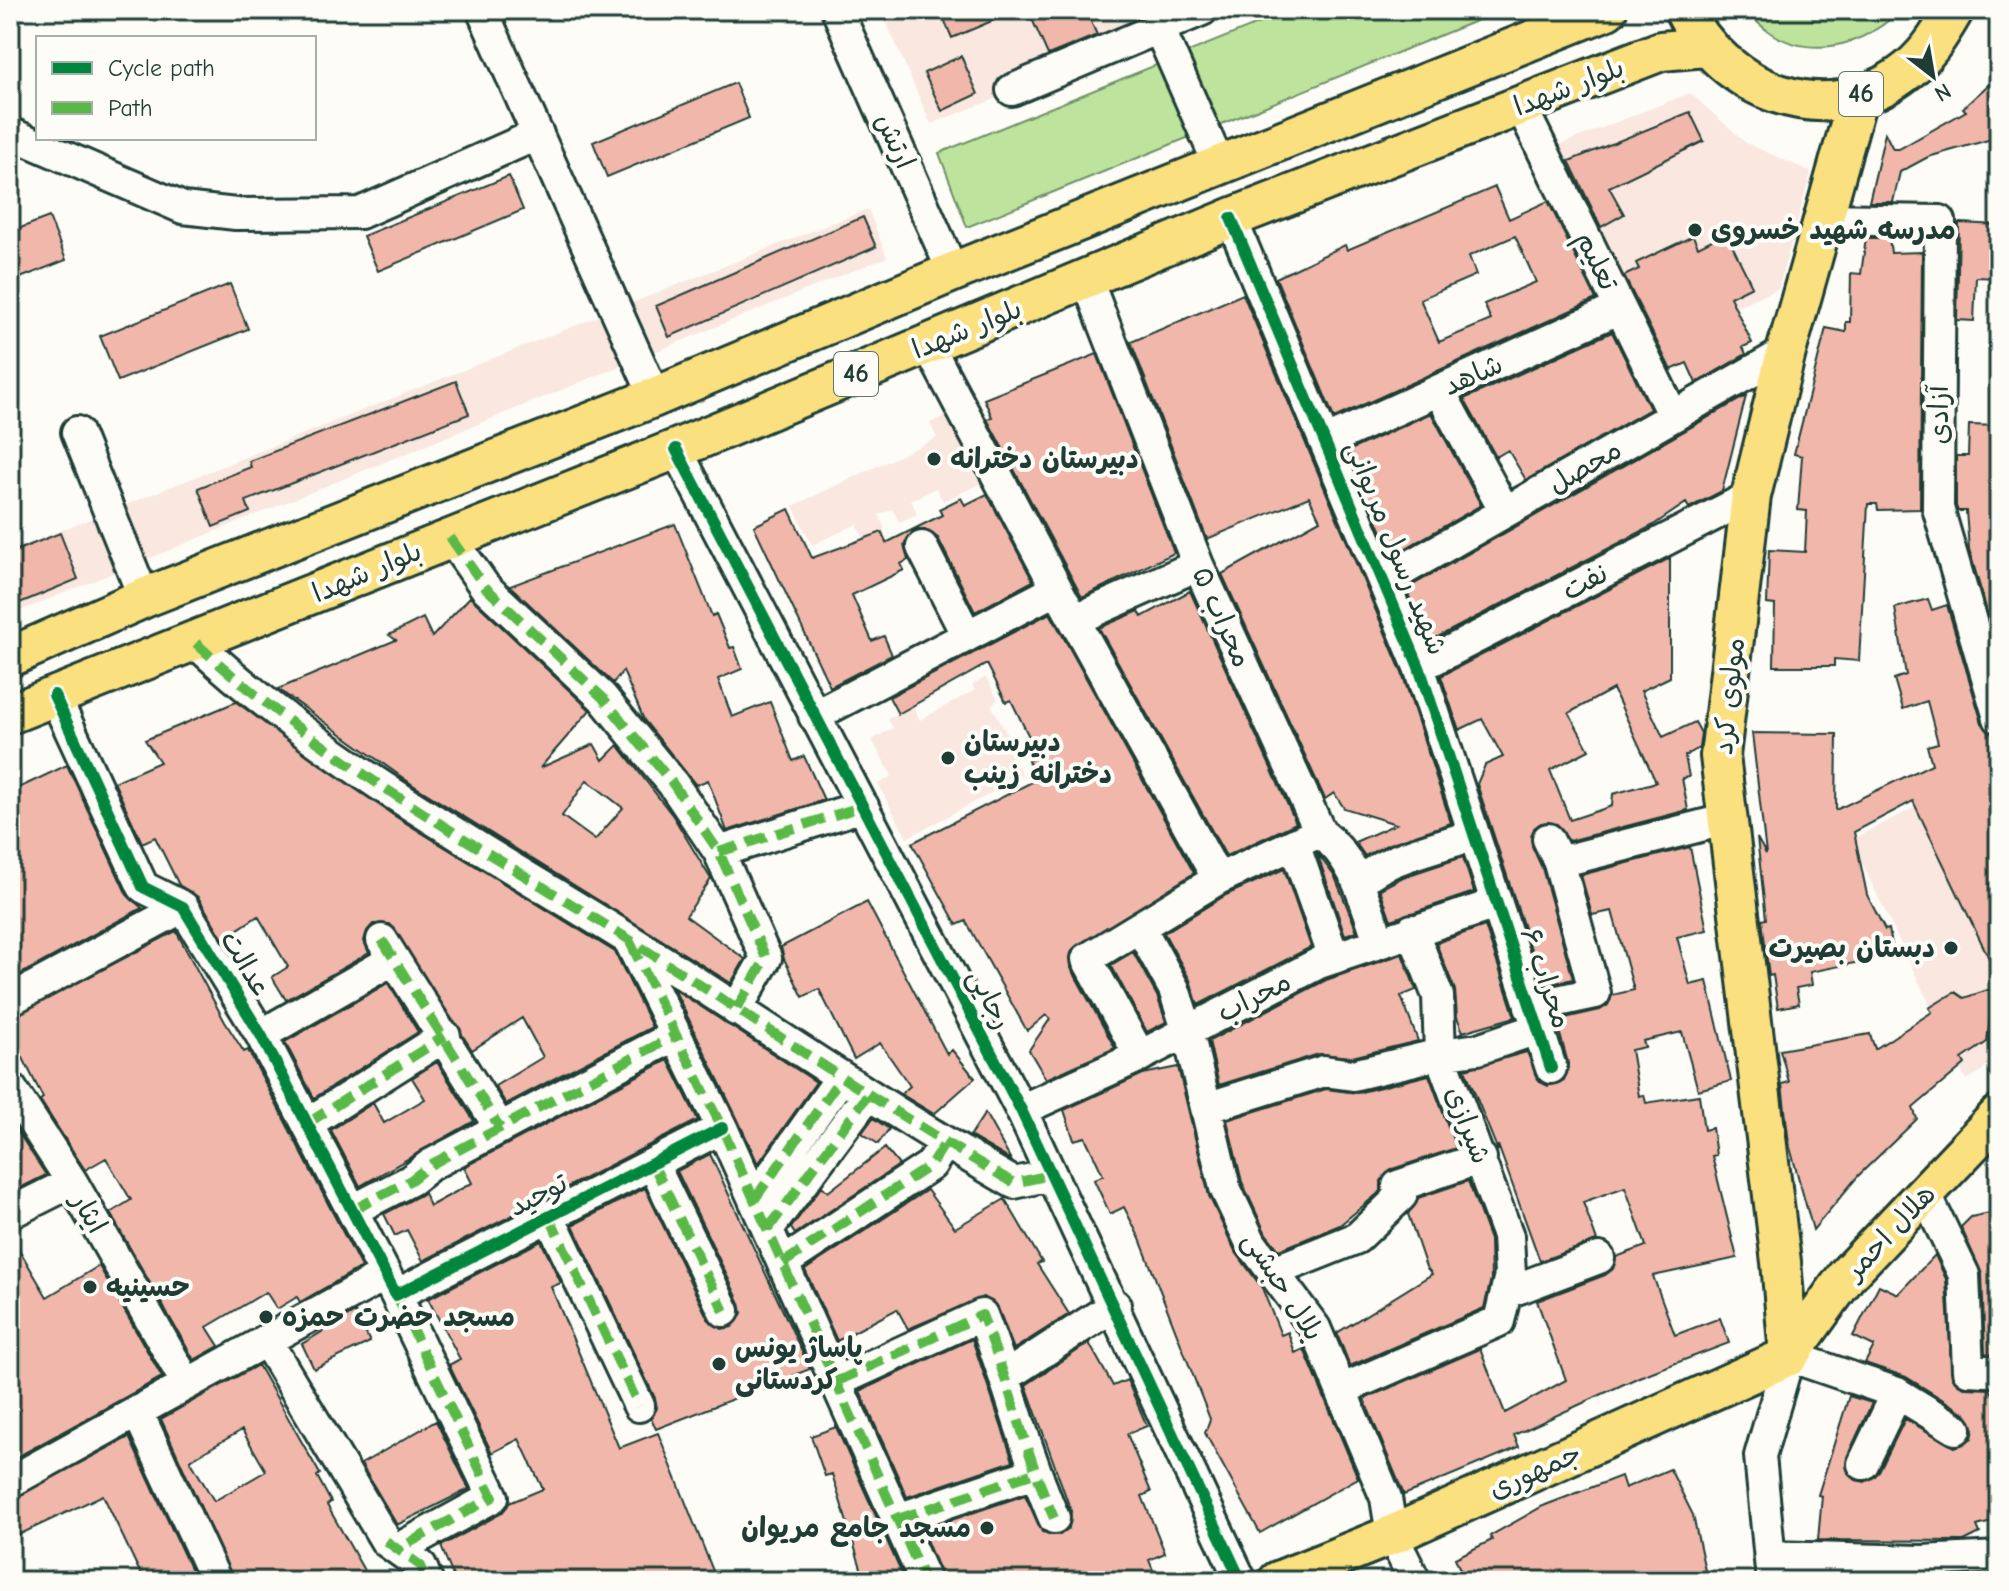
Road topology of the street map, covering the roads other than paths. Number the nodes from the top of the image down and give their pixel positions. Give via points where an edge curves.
1 (482, 10) edge
2 (837, 10) edge
3 (1202, 10) edge
4 (1607, 10) edge
5 (1684, 10) edge
6 (1954, 10) edge
7 (1159, 28) junction
8 (1706, 47) junction
9 (1012, 90) dead end
10 (1858, 96) junction
11 (1521, 106) junction
12 (10, 133) edge
13 (538, 134) junction
14 (1219, 165) junction
15 (1231, 218) junction
16 (1822, 219) junction
17 (953, 272) junction
18 (1087, 280) junction
19 (1620, 308) junction
20 (928, 345) junction
21 (1786, 352) junction
22 (1439, 390) junction
23 (655, 397) junction
24 (1673, 416) junction
25 (77, 432) dead end
26 (1327, 441) junction
27 (676, 449) junction
28 (1751, 496) junction
29 (1505, 512) junction
30 (450, 537) junction
31 (922, 547) dead end
32 (1198, 565) junction
33 (1384, 581) junction
34 (1057, 589) junction
35 (144, 598) junction
36 (1076, 619) junction
37 (967, 636) junction
38 (196, 643) junction
39 (10, 657) edge
40 (1419, 667) junction
41 (54, 695) junction
42 (10, 714) edge
43 (814, 716) junction
44 (1999, 718) edge
45 (863, 806) junction
46 (1728, 819) junction
47 (1473, 835) junction
48 (1307, 838) junction
49 (719, 852) junction
50 (1218, 879) junction
51 (1359, 884) junction
52 (1495, 904) junction
53 (183, 907) junction
54 (1141, 929) junction
55 (1412, 930) junction
56 (628, 940) junction
57 (1379, 941) junction
58 (1334, 958) junction
59 (10, 1000) edge
60 (736, 1010) junction
61 (1535, 1018) junction
62 (1188, 1032) junction
63 (261, 1035) junction
64 (676, 1035) junction
65 (445, 1036) junction
66 (1440, 1054) junction
67 (1140, 1056) junction
68 (1551, 1068) dead end
69 (840, 1079) junction
70 (10, 1087) edge
71 (867, 1096) junction
72 (1206, 1108) junction
73 (1021, 1110) junction
74 (1999, 1115) edge
75 (308, 1123) junction
76 (500, 1128) junction
77 (722, 1128) junction
78 (945, 1143) junction
79 (1481, 1158) junction
80 (653, 1164) junction
81 (1051, 1175) junction
82 (72, 1182) junction
83 (1925, 1193) junction
84 (754, 1200) junction
85 (353, 1210) junction
86 (10, 1213) edge
87 (549, 1216) junction
88 (768, 1229) junction
89 (1599, 1258) dead end
90 (783, 1263) junction
91 (1272, 1272) junction
92 (390, 1285) junction
93 (1115, 1305) junction
94 (1503, 1307) junction
95 (724, 1311) dead end
96 (266, 1340) junction
97 (1789, 1356) junction
98 (1988, 1371) dead end
99 (1006, 1376) junction
100 (838, 1381) junction
101 (187, 1384) junction
102 (1341, 1390) junction
103 (1897, 1393) junction
104 (639, 1406) dead end
105 (137, 1411) junction
106 (1956, 1429) dead end
107 (1863, 1464) dead end
108 (1034, 1473) junction
109 (10, 1482) edge
110 (1054, 1518) dead end
111 (898, 1519) junction
112 (1392, 1535) junction
113 (392, 1545) junction
114 (1997, 1564) edge
115 (1771, 1569) edge
116 (1914, 1571) edge
117 (216, 1581) edge
118 (427, 1581) edge
119 (925, 1581) edge
120 (1241, 1581) edge
121 (1278, 1581) edge
122 (1415, 1581) edge

1 - 13 street
2 - 17 street, ارتش
3 - 7 street
4 - 14 main road, بلوار شهدا / 46
5 - 8 main road, 46
6 - 10 main road, 46 via 1933,46 1899,77
7 - 9 street
7 - 14 street
8 - 10 main road, 46 via 1737,76 1775,94 1816,101
8 - 11 main road, بلوار شهدا / 46 via 1661,51
10 - 16 main road, مولوی کرد
11 - 15 main road, بلوار شهدا / 46
11 - 19 street, تعلیم
12 - 13 street via 183,208 236,214 360,213
13 - 23 street
14 - 17 main road, بلوار شهدا / 46
15 - 18 main road, بلوار شهدا / 46
15 - 26 street, شهید رسول مریوانی
16 - 21 main road, مولوی کرد
16 - 44 street, آزادی via 1940,221 1938,508
17 - 23 main road, بلوار شهدا / 46
18 - 20 main road, بلوار شهدا / 46
18 - 32 street, محراب ۵
19 - 22 street, شاهد
19 - 24 street, تعلیم
20 - 27 main road, بلوار شهدا / 46
20 - 34 street
21 - 24 street, محصل
21 - 28 main road, مولوی کرد
22 - 26 street, شاهد
22 - 29 street
23 - 35 main road, بلوار شهدا / 46
24 - 29 street, محصل
25 - 35 street
26 - 33 street, شهید رسول مریوانی
27 - 30 main road, بلوار شهدا / 46
27 - 43 street, رجایی
28 - 40 street, نفت
28 - 46 main road, مولوی کرد via 1720,756
29 - 33 street, محصل
30 - 38 main road, بلوار شهدا / 46
30 - 49 street via 485,587 602,697 673,784
31 - 37 street
32 - 36 street
32 - 48 street, محراب ۵
33 - 40 street, شهید رسول مریوانی
34 - 36 street
34 - 37 street
35 - 39 main road, بلوار شهدا / 46
36 - 50 street
37 - 43 street
38 - 41 main road, بلوار شهدا / 46
38 - 56 street via 283,717 375,784
40 - 47 street, شهید رسول مریوانی
41 - 42 main road, بلوار شهدا / 46
41 - 53 street via 143,887
43 - 45 street, رجایی
45 - 49 street
45 - 73 street, رجایی
46 - 61 street via 1553,850 1595,993
46 - 97 main road, مولوی کرد
47 - 51 street via 1382,867
47 - 52 street, شهید رسول مریوانی
48 - 50 street
48 - 51 street, محراب ۵ via 1341,849
48 - 58 street
49 - 60 street via 766,958
50 - 54 street
51 - 57 street, محراب ۵
52 - 55 street, محراب
52 - 61 street, محراب ۶
53 - 59 street
53 - 63 street, عدالت
54 - 62 street, بلال حبشی via 1174,989
54 - 67 street via 1087,959
55 - 57 street, محراب
55 - 66 street, شیرازی via 1438,996
56 - 60 street
56 - 64 street
57 - 58 street, محراب
58 - 62 street, محراب
60 - 69 street
61 - 66 street via 1478,1049
61 - 68 street, محراب ۶
62 - 67 street, محراب
62 - 72 street, بلال حبشی
63 - 65 street via 388,949
63 - 75 street, عدالت
64 - 76 street
64 - 77 street
65 - 75 street
65 - 76 street
66 - 72 street via 1353,1075 1324,1071
66 - 79 street, شیرازی
67 - 73 street, محراب
69 - 71 street
69 - 84 street
70 - 82 street, ایثار
71 - 78 street
71 - 88 street
72 - 91 street, بلال حبشی via 1225,1188 1251,1243
73 - 81 street, رجایی
74 - 83 main road, هلال احمر
75 - 85 street, عدالت
76 - 85 street
77 - 80 street, توحید
77 - 84 street
78 - 81 street via 1014,1183
78 - 90 street via 931,1165
79 - 91 street via 1398,1186 1401,1196 1357,1238
79 - 94 street, شیرازی via 1508,1236 1510,1275
80 - 87 street, توحید
80 - 95 street
81 - 93 street, رجایی
82 - 86 street
82 - 101 street, ایثار
83 - 97 main road, هلال احمر via 1847,1275
83 - 98 street via 1964,1275 1968,1370
84 - 88 street
85 - 92 street, عدالت
87 - 92 street, توحید
87 - 104 street
88 - 90 street
89 - 94 street
90 - 100 street
91 - 102 street, بلال حبشی via 1315,1328
92 - 96 street, توحید
92 - 113 street, عدالت via 493,1497
93 - 99 street
93 - 120 street, رجایی
94 - 102 street
96 - 101 street, توحید
96 - 113 street
97 - 103 street
97 - 112 main road, جمهوری
97 - 115 street via 1760,1456
99 - 100 street via 982,1315
99 - 108 street
100 - 111 street
101 - 105 street, توحید
102 - 112 street, بلال حبشی via 1386,1498
103 - 106 street
103 - 107 street
105 - 109 street, توحید
105 - 117 street
108 - 110 street
108 - 111 street
111 - 119 street
112 - 121 main road, جمهوری
112 - 122 street, بلال حبشی
113 - 118 street via 421,1566
114 - 116 street
115 - 116 street

